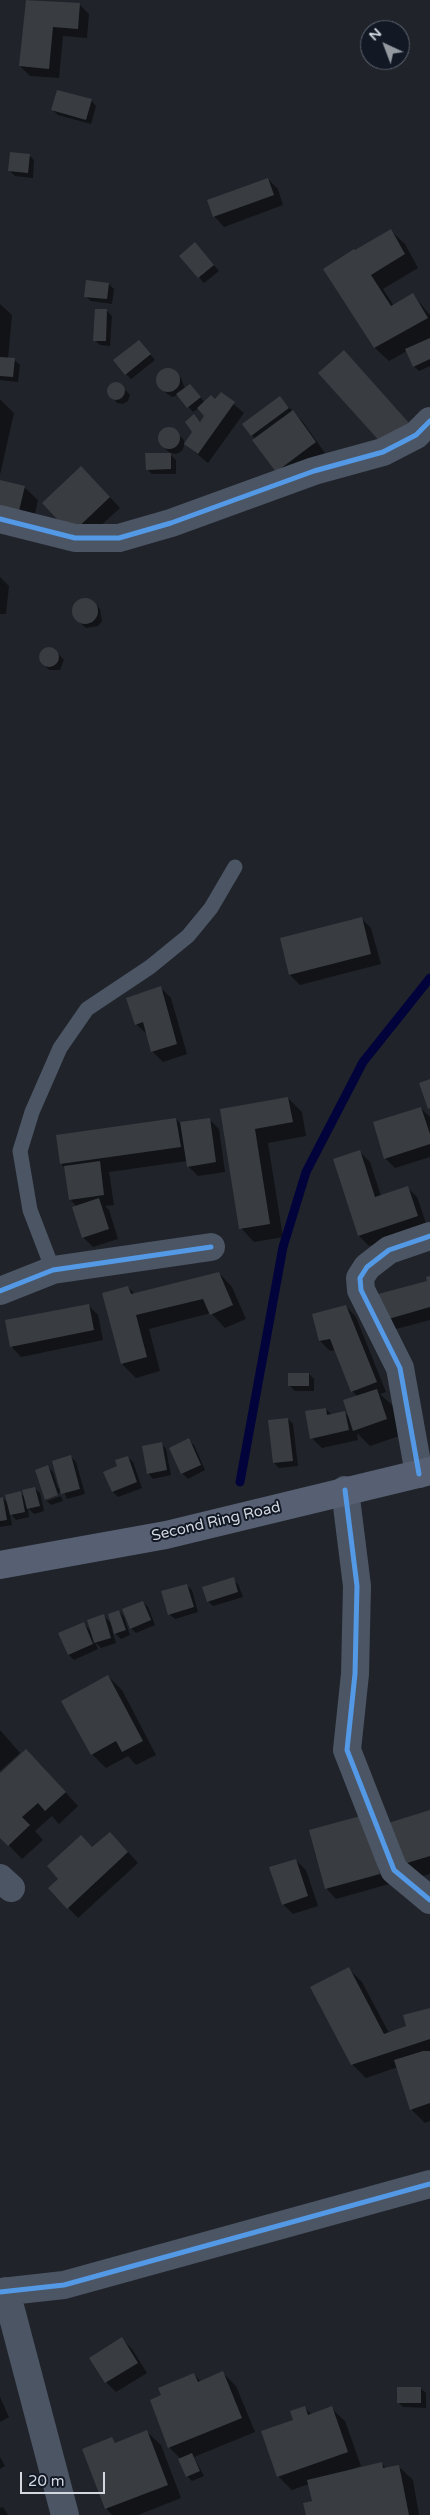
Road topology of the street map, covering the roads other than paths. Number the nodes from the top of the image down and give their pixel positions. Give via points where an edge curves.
1 (430, 421) edge
2 (0, 519) edge
3 (235, 867) dead end
4 (430, 1236) edge
5 (211, 1247) dead end
6 (53, 1270) junction
7 (0, 1291) edge
8 (424, 1472) edge
9 (345, 1490) junction
10 (0, 1565) edge
11 (430, 1900) edge
12 (430, 2184) edge
13 (3, 2292) edge
14 (65, 2515) edge

1 - 2 street via 416,435 383,452 314,470 171,523 119,538 75,538
3 - 6 lane via 211,908 188,936 150,967 87,1009 60,1048 32,1112 20,1151 30,1210
4 - 8 street via 389,1250 367,1267 360,1278 361,1290 400,1368
5 - 6 street
6 - 7 street
8 - 9 main road, Second Ring Road
9 - 10 main road, Second Ring Road via 166,1535
9 - 11 street via 357,1586 355,1674 347,1750 394,1870
12 - 13 street via 84,2280
13 - 14 street

